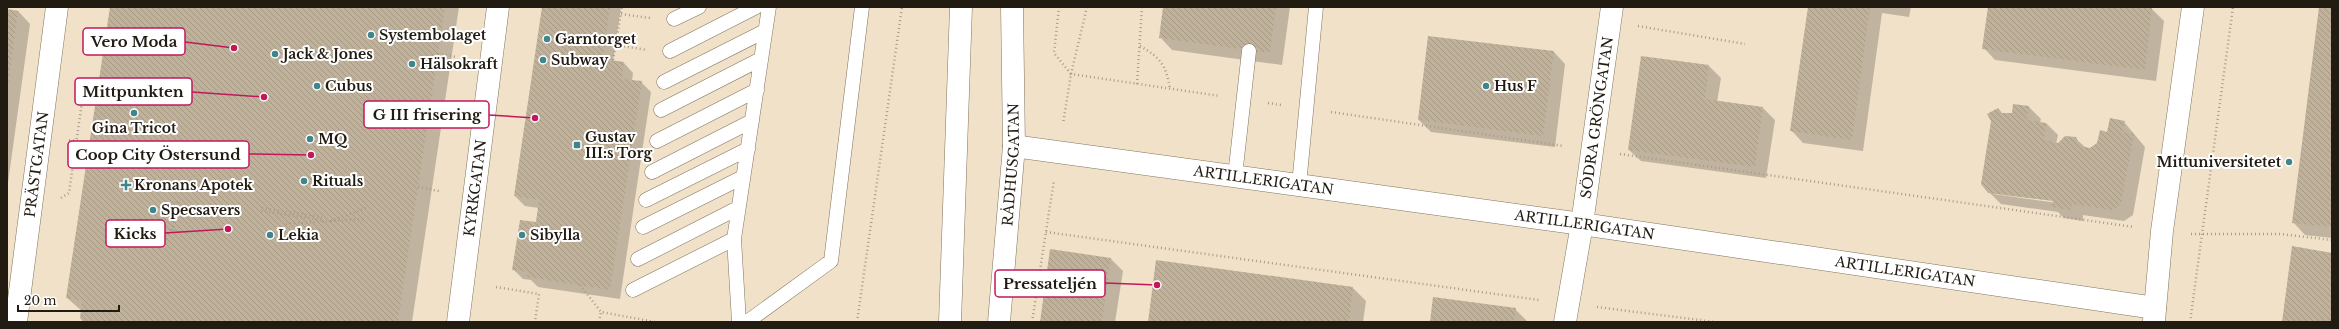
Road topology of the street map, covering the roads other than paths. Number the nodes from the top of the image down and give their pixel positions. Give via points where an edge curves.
1 (56, 7) edge
2 (498, 7) edge
3 (699, 7) edge
4 (756, 7) edge
5 (769, 7) edge
6 (862, 7) edge
7 (961, 7) edge
8 (1012, 7) edge
9 (1316, 7) edge
10 (2193, 7) edge
11 (1611, 14) edge
12 (674, 19) dead end
13 (765, 31) junction
14 (670, 50) dead end
15 (1250, 51) dead end
16 (761, 59) junction
17 (664, 82) dead end
18 (757, 90) junction
19 (661, 110) dead end
20 (752, 121) junction
21 (657, 141) dead end
22 (1014, 146) junction
23 (748, 149) junction
24 (652, 172) dead end
25 (1235, 176) junction
26 (743, 177) junction
27 (1298, 185) junction
28 (646, 200) dead end
29 (738, 208) junction
30 (1582, 224) junction
31 (643, 228) dead end
32 (734, 239) junction
33 (638, 259) dead end
34 (633, 290) dead end
35 (1566, 313) edge
36 (2155, 315) edge
37 (947, 317) edge
38 (16, 322) edge
39 (458, 322) edge
40 (739, 322) edge
41 (747, 322) edge
42 (999, 322) edge

1 - 38 street, PRÄSTGATAN
2 - 39 street, KYRKGATAN
3 - 12 lane
4 - 14 lane
5 - 13 lane
6 - 41 lane via 831,261
7 - 37 street
8 - 22 street, RÅDHUSGATAN
9 - 27 lane
10 - 36 street via 2162,231
11 - 30 street, SÖDRA GRÖNGATAN
13 - 16 lane
13 - 17 lane
15 - 25 lane
16 - 18 lane
16 - 19 lane
18 - 20 lane
18 - 21 lane
20 - 23 lane
20 - 24 lane
22 - 25 street, ARTILLERIGATAN
22 - 42 street, RÅDHUSGATAN
23 - 26 lane
23 - 28 lane
25 - 27 street, ARTILLERIGATAN
26 - 29 lane
26 - 31 lane
27 - 30 street, ARTILLERIGATAN
29 - 32 lane
29 - 33 lane
30 - 35 street, SÖDRA GRÖNGATAN
30 - 36 street, ARTILLERIGATAN
32 - 34 lane
32 - 40 lane

